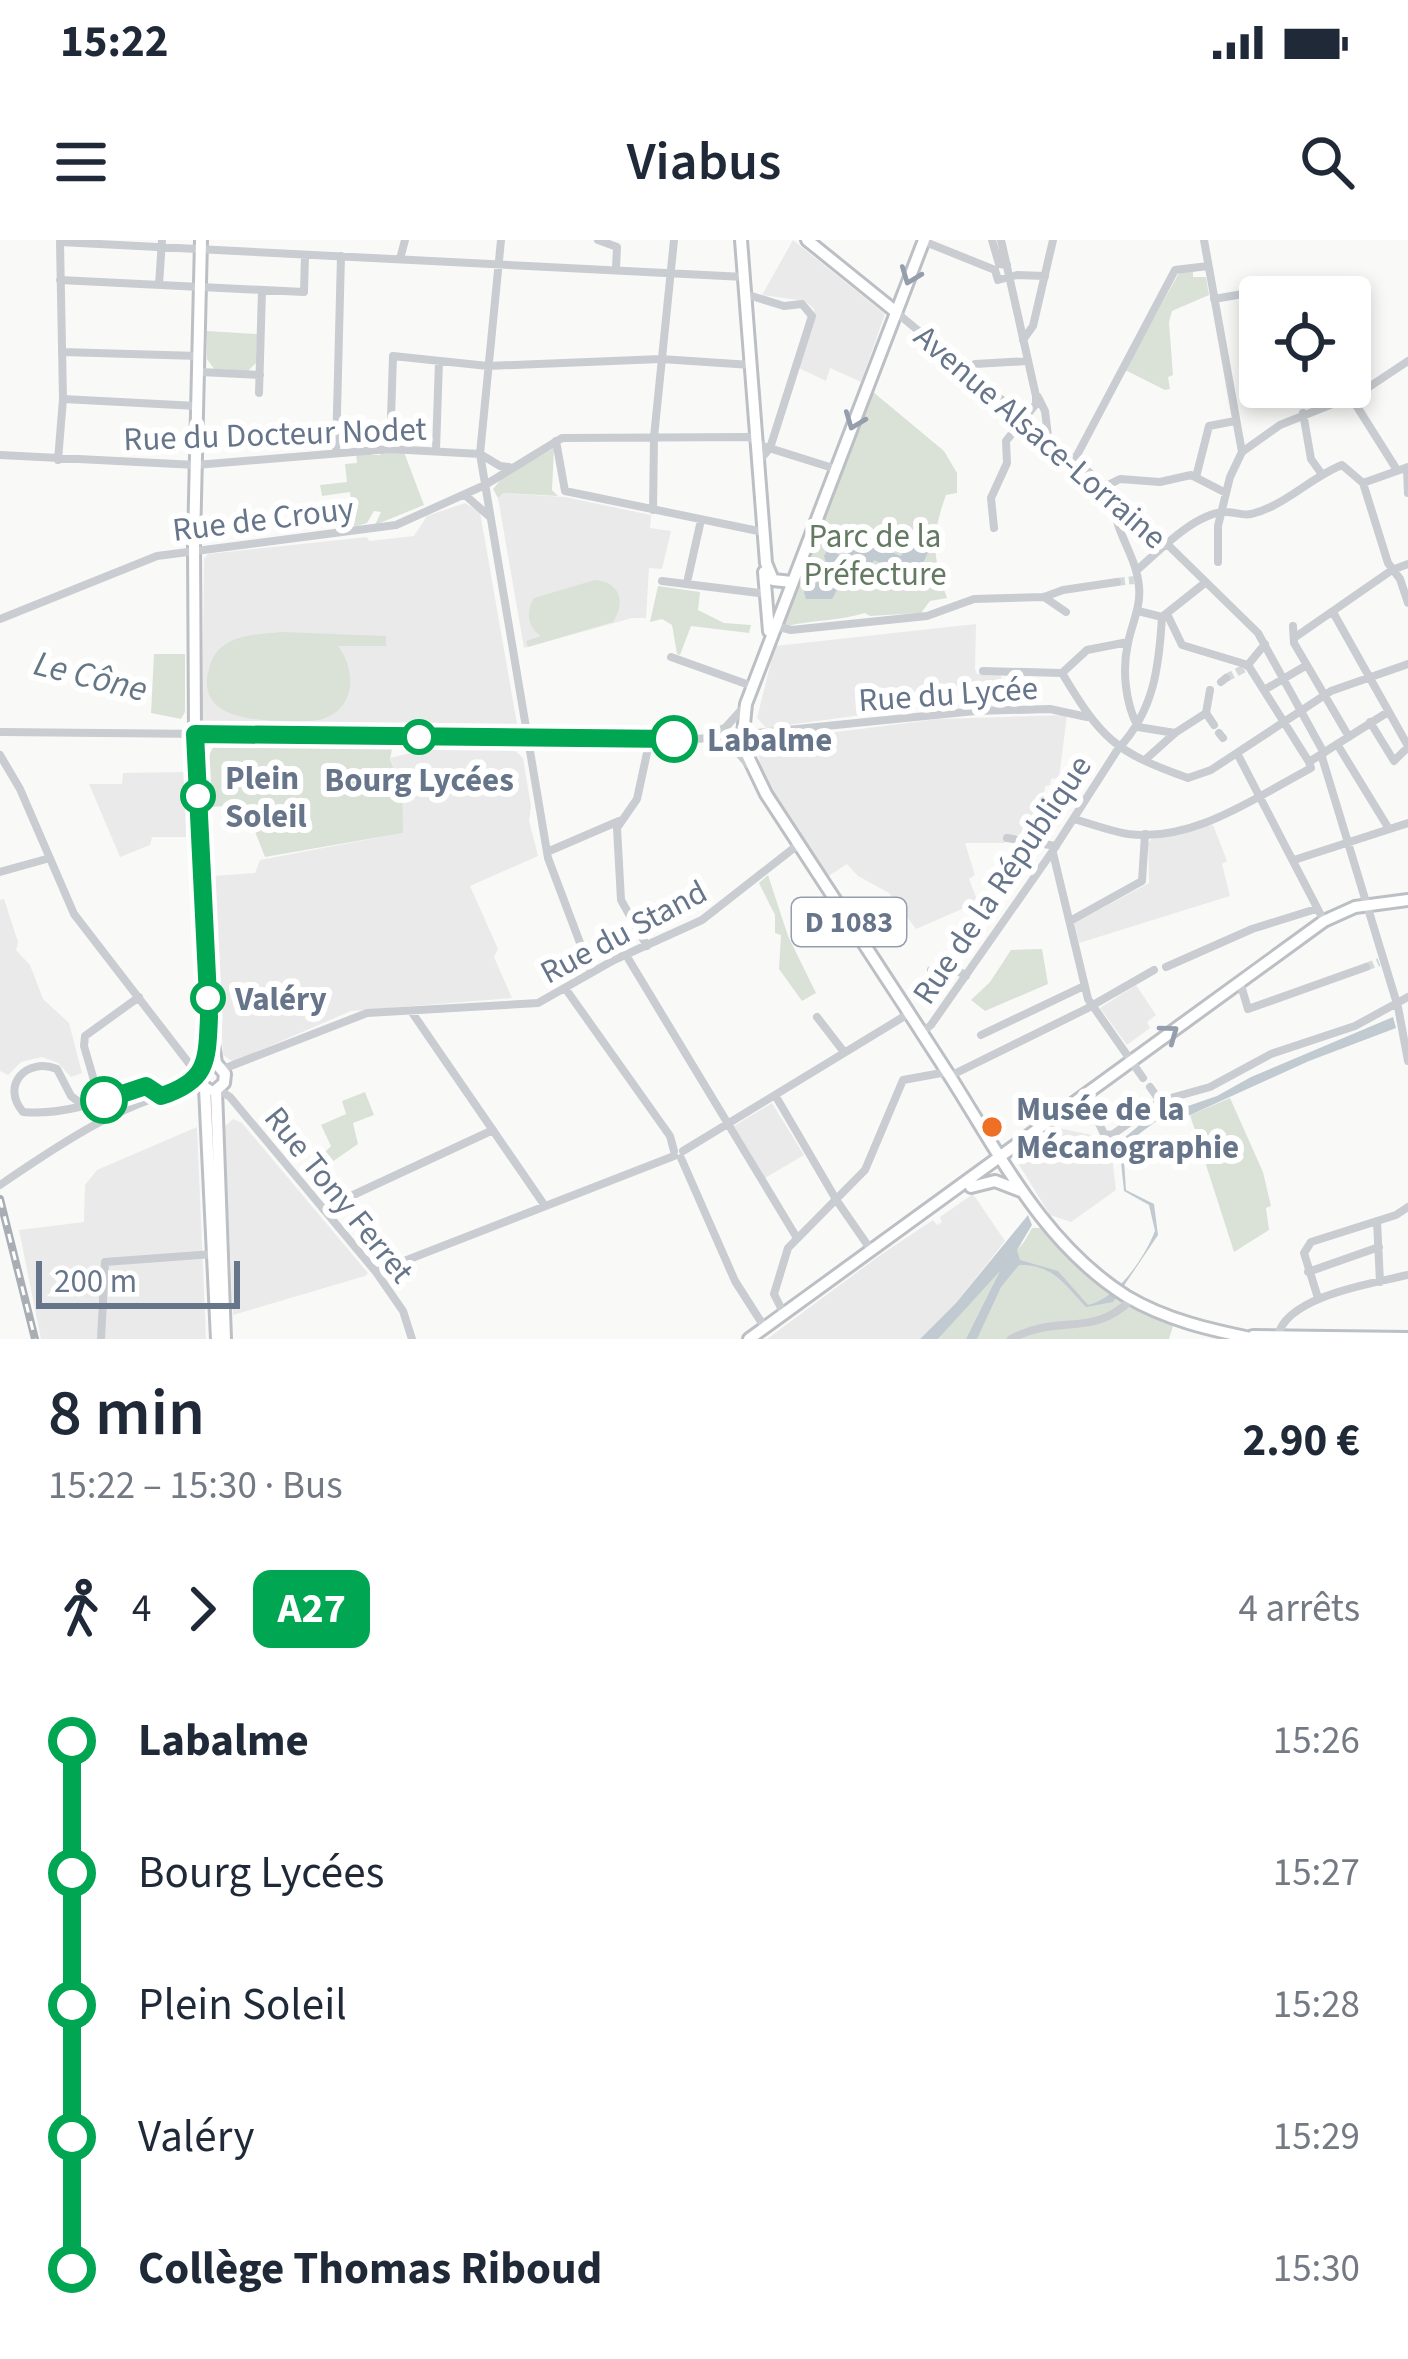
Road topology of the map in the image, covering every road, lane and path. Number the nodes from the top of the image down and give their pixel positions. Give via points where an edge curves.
1 (405, 240) edge
2 (502, 240) edge
3 (598, 240) edge
4 (674, 240) edge
5 (741, 240) edge
6 (807, 240) edge
7 (923, 240) edge
8 (997, 240) edge
9 (1053, 240) edge
10 (1204, 240) edge
11 (60, 242) edge
12 (162, 244) edge
13 (206, 245) edge
14 (305, 255) junction
15 (341, 256) junction
16 (400, 259) junction
17 (499, 264) junction
18 (1208, 266) junction
19 (616, 268) junction
20 (670, 273) junction
21 (1045, 276) junction
22 (744, 277) junction
23 (1008, 277) junction
24 (60, 280) junction
25 (159, 285) junction
26 (200, 287) junction
27 (262, 290) junction
28 (745, 294) junction
29 (1239, 295) edge
30 (1214, 299) junction
31 (896, 312) junction
32 (1024, 340) junction
33 (62, 352) junction
34 (200, 356) junction
35 (661, 358) junction
36 (439, 361) junction
37 (1028, 361) junction
38 (1408, 361) edge
39 (751, 364) junction
40 (488, 366) junction
41 (968, 370) junction
42 (200, 372) junction
43 (260, 375) junction
44 (1371, 384) edge
45 (259, 393) dead end
46 (1036, 396) junction
47 (63, 399) junction
48 (199, 406) junction
49 (1318, 408) edge
50 (1359, 408) edge
51 (1303, 413) junction
52 (1026, 417) junction
53 (1235, 421) junction
54 (654, 436) junction
55 (1048, 436) junction
56 (755, 440) junction
57 (556, 441) junction
58 (390, 448) junction
59 (770, 448) junction
60 (436, 451) junction
61 (336, 452) junction
62 (1242, 452) junction
63 (480, 454) junction
64 (0, 455) edge
65 (1075, 459) junction
66 (58, 460) junction
67 (757, 464) junction
68 (196, 465) junction
69 (516, 466) junction
70 (836, 469) junction
71 (1404, 469) edge
72 (1321, 473) junction
73 (1196, 477) junction
74 (1363, 483) junction
75 (485, 485) junction
76 (1106, 486) junction
77 (1408, 493) edge
78 (465, 494) junction
79 (1226, 494) junction
80 (1119, 497) junction
81 (653, 510) junction
82 (1222, 512) junction
83 (491, 518) junction
84 (701, 520) junction
85 (994, 528) dead end
86 (763, 532) junction
87 (1169, 544) junction
88 (194, 549) junction
89 (1217, 562) dead end
90 (1408, 564) edge
91 (1392, 570) junction
92 (1136, 576) junction
93 (688, 578) dead end
94 (662, 580) dead end
95 (792, 582) junction
96 (1117, 582) tunnel mouth
97 (1206, 582) junction
98 (766, 594) junction
99 (1044, 598) junction
100 (1408, 603) edge
101 (1138, 611) junction
102 (1066, 612) dead end
103 (1334, 614) junction
104 (1164, 615) junction
105 (0, 619) edge
106 (775, 626) junction
107 (1293, 626) dead end
108 (1294, 638) junction
109 (1128, 642) junction
110 (766, 644) junction
111 (1265, 644) junction
112 (671, 657) dead end
113 (1408, 664) edge
114 (1307, 665) junction
115 (1247, 666) junction
116 (1065, 669) junction
117 (983, 671) dead end
118 (1371, 677) junction
119 (1284, 679) junction
120 (752, 686) junction
121 (1210, 690) dead end
122 (1264, 690) junction
123 (1324, 695) junction
124 (746, 704) junction
125 (1301, 710) junction
126 (1388, 712) junction
127 (1206, 713) junction
128 (1087, 717) junction
129 (1281, 722) junction
130 (1370, 722) junction
131 (1138, 727) junction
132 (0, 732) edge
133 (1219, 732) dead end
134 (1175, 733) junction
135 (195, 734) junction
136 (771, 734) junction
137 (741, 736) junction
138 (1349, 736) junction
139 (527, 737) junction
140 (650, 739) junction
141 (698, 739) junction
142 (1337, 744) junction
143 (1408, 746) edge
144 (1118, 749) junction
145 (1234, 753) junction
146 (1322, 753) junction
147 (0, 755) edge
148 (1146, 759) junction
149 (1309, 761) junction
150 (750, 767) junction
151 (1261, 795) junction
152 (1074, 819) junction
153 (619, 821) junction
154 (1408, 823) edge
155 (1389, 830) junction
156 (1145, 834) junction
157 (1007, 838) dead end
158 (1348, 843) junction
159 (799, 844) junction
160 (1054, 849) junction
161 (547, 852) junction
162 (50, 858) junction
163 (1294, 860) junction
164 (0, 872) edge
165 (1408, 900) edge
166 (1366, 905) junction
167 (1316, 909) junction
168 (1070, 921) junction
169 (1324, 921) junction
170 (647, 946) junction
171 (626, 955) junction
172 (1166, 967) dead end
173 (1366, 967) tunnel mouth
174 (931, 970) dead end
175 (1154, 970) dead end
176 (591, 972) junction
177 (966, 976) junction
178 (1240, 982) junction
179 (1084, 986) junction
180 (565, 988) junction
181 (139, 997) junction
182 (1408, 997) edge
183 (1397, 1004) junction
184 (1091, 1006) junction
185 (411, 1011) junction
186 (908, 1014) junction
187 (817, 1017) dead end
188 (921, 1033) junction
189 (981, 1035) dead end
190 (844, 1052) junction
191 (1408, 1061) edge
192 (1130, 1062) junction
193 (948, 1074) junction
194 (210, 1077) junction
195 (1085, 1094) junction
196 (776, 1095) junction
197 (161, 1096) junction
198 (100, 1101) junction
199 (1160, 1102) junction
200 (83, 1105) junction
201 (241, 1111) junction
202 (728, 1124) junction
203 (493, 1130) junction
204 (216, 1131) junction
205 (678, 1154) junction
206 (1000, 1158) junction
207 (0, 1185) edge
208 (1024, 1193) junction
209 (837, 1201) junction
210 (545, 1206) junction
211 (1408, 1207) edge
212 (323, 1209) junction
213 (931, 1210) junction
214 (1377, 1221) junction
215 (797, 1238) junction
216 (1379, 1247) junction
217 (872, 1251) junction
218 (213, 1254) junction
219 (376, 1272) junction
220 (1308, 1272) junction
221 (1408, 1275) edge
222 (1380, 1282) junction
223 (1318, 1298) junction
224 (1132, 1299) junction
225 (784, 1315) junction
226 (765, 1328) junction
227 (1100, 1334) dead end
228 (1077, 1336) edge
229 (1277, 1336) junction
230 (1238, 1337) edge
231 (1387, 1338) edge
232 (1408, 1338) edge
233 (101, 1339) edge
234 (221, 1339) edge
235 (412, 1339) edge
236 (749, 1339) edge
237 (1011, 1339) edge
238 (1256, 1339) edge

1 - 16 street
2 - 17 street
3 - 19 street via 617,247
4 - 20 street
5 - 22 main road, D 1083
6 - 31 main road, Avenue Alsace-Lorraine
7 - 23 street via 995,270 998,280
7 -> 31 main road
8 - 23 street
9 - 21 street
10 - 18 street
11 - 12 street
11 - 24 street
12 - 13 street
12 - 25 street
13 - 14 street
13 - 26 main road
14 - 15 street
14 - 27 street via 304,292
15 - 16 street
15 - 61 street
16 - 17 street
17 - 19 street
17 - 40 street
18 - 30 street
18 - 65 street via 1175,270
19 - 20 street
20 - 22 street
20 - 35 street
21 - 23 street
21 - 32 street
22 - 28 main road, D 1083
23 - 32 street
24 - 25 street
24 - 33 street
25 - 26 street
26 - 27 street
26 - 34 main road
27 - 43 street
28 - 39 main road, D 1083
28 - 59 street via 802,304 812,316
29 - 30 street
30 - 53 street
31 - 41 street, Avenue Alsace-Lorraine
31 -> 70 main road
32 - 37 street
33 - 34 street
33 - 47 street
34 - 42 main road
35 - 39 street
35 - 40 street
35 - 54 street
36 - 40 street
36 - 58 street via 393,356
36 - 60 street
37 - 41 street
37 - 46 street
38 - 44 street
39 - 56 main road, D 1083
40 - 63 street
41 - 52 street, Avenue Alsace-Lorraine
42 - 43 street
42 - 48 main road
43 - 45 street
46 - 52 street
46 - 55 street
47 - 48 street
47 - 66 street
48 - 68 main road
49 - 51 street
50 - 71 street
51 - 62 street
51 - 72 street
52 - 55 street, Avenue Alsace-Lorraine
52 - 85 street via 1006,441 1007,463 991,498
53 - 62 street
53 - 73 street via 1209,426
54 - 56 street
54 - 57 street
54 - 81 street
55 - 65 street, Avenue Alsace-Lorraine
56 - 59 street
56 - 67 main road, D 1083
57 - 69 street, Rue de Crouy
57 - 81 street via 563,489
58 - 60 street, Rue du Docteur Nodet
58 - 61 street, Rue du Docteur Nodet
59 - 67 street
59 - 70 street
60 - 63 street, Rue du Docteur Nodet
61 - 68 street, Rue du Docteur Nodet
62 - 79 street
63 - 69 street, Rue du Docteur Nodet
63 - 75 street
64 - 66 street, Rue du Docteur Nodet
65 - 76 street, Avenue Alsace-Lorraine
66 - 68 street, Rue du Docteur Nodet
67 - 86 main road, D 1083
68 - 88 main road
69 - 75 street, Rue de Crouy
70 - 95 main road
71 - 74 street
71 - 77 street
72 - 74 street via 1342,465
72 - 82 street via 1251,514
73 - 76 street
73 - 79 street
74 - 91 street
75 - 78 street, Rue de Crouy
75 - 83 street
76 - 80 street, Avenue Alsace-Lorraine
78 - 83 street
78 - 88 street, Rue de Crouy via 396,525
79 - 82 street
80 - 87 street, Avenue Alsace-Lorraine
80 - 92 street via 1115,520
81 - 84 street
82 - 87 street
82 - 89 street
83 - 139 street
84 - 86 street
84 - 93 street
86 - 95 main road, D 1083 via 770,578
86 - 98 main road, D 1083
87 - 92 street
87 - 97 street, Avenue Alsace-Lorraine
88 - 105 street, Rue de Crouy via 153,557
88 - 135 main road
90 - 91 street
91 - 100 street
91 - 103 street
92 - 101 street
94 - 98 street
95 - 106 main road
96 - 99 street
97 - 104 street
97 - 111 street, Avenue Alsace-Lorraine
98 - 110 main road, D 1083
99 - 102 street
99 - 106 street via 992,596 927,616
101 - 104 street
101 - 109 street
103 - 108 street
103 - 118 street
104 - 115 street via 1182,645
104 - 131 street
106 - 110 main road, D 1083
107 - 108 street
108 - 114 street
109 - 116 street via 1087,650
109 - 131 street via 1128,696
110 - 120 main road, D 1083
111 - 115 street
111 - 119 street, Avenue Alsace-Lorraine
112 - 120 street
113 - 118 street
114 - 119 street
114 - 123 street
115 - 122 street
116 - 117 street
116 - 128 street
118 - 123 street
118 - 126 street
119 - 122 street
119 - 125 street, Avenue Alsace-Lorraine
120 - 124 main road, D 1083
121 - 127 street
122 - 129 street
123 - 125 street
123 - 138 street
124 - 137 main road, D 1083
124 - 141 street via 726,728
125 - 129 street
125 - 146 street, Avenue Alsace-Lorraine
126 - 130 street
126 - 143 street
127 - 133 street
127 - 134 street
128 - 136 street, Rue du Lycée via 1050,709 975,711
128 - 144 street
129 - 145 street
129 - 149 street
130 - 138 street
130 - 143 street via 1394,761
131 - 134 street
131 - 144 street, Rue de la République
132 - 135 street, Rue du Lycée
134 - 148 street
135 - 139 street, Rue du Lycée
135 - 194 main road
136 - 137 street, Rue du Lycée
136 - 150 street via 753,746
137 - 141 street, Rue du Lycée
137 - 150 main road, D 1083
138 - 142 street
139 - 140 street, Rue du Lycée
139 - 161 street
140 - 141 street, Rue du Lycée
140 - 153 street via 637,800
141 - 150 street via 733,747
142 - 146 street
142 - 155 street
144 - 148 street
144 - 152 street, Rue de la République
145 - 148 street via 1188,778
145 - 151 street
146 - 149 street
146 - 158 street, Avenue Alsace-Lorraine
147 - 162 street
149 - 151 street via 1311,768
150 - 159 main road, D 1083
151 - 156 street via 1223,816
151 - 163 street
152 - 156 street
152 - 160 street, Rue de la République
153 - 161 street
153 - 170 street via 621,900
154 - 155 street
155 - 158 street
156 - 168 street via 1142,881
157 - 160 street
158 - 163 street
158 - 166 street, Avenue Alsace-Lorraine
159 - 170 street, Rue du Stand via 727,903
159 - 186 main road, D 1083
160 - 168 street
160 - 177 street, Rue de la République
161 - 176 street
162 - 164 street
162 - 181 street via 74,914
163 - 167 street
165 - 166 main road
166 - 169 main road
166 - 183 street, Avenue Alsace-Lorraine
167 - 169 street
167 - 172 street
168 - 179 street
169 - 178 main road
170 - 171 street, Rue du Stand
171 - 176 street, Rue du Stand
171 - 202 street
173 - 178 street via 1248,1009
174 - 177 street via 946,964
175 - 184 street
176 - 180 street, Rue du Stand
177 - 188 street, Rue de la République
192 -> 178 main road
179 - 184 street
179 - 189 street
180 - 185 street, Rue du Stand via 532,1005
180 - 205 street
181 - 194 street, Rue Tony Ferret
181 - 198 street via 85,1036
182 - 183 street
183 - 191 street, Avenue Alsace-Lorraine
183 - 199 street
184 - 192 street
184 - 193 street
185 - 194 street, Rue du Stand via 352,1016
185 - 203 street
186 - 188 main road, D 1083
186 - 190 street
187 - 190 street
188 - 193 main road, D 1083
190 - 196 street
192 - 195 main road
192 - 199 street
193 - 206 main road, D 1083
193 - 209 street via 898,1085 869,1163
194 - 197 street, Rue du Stand
194 - 201 street, Rue Tony Ferret
194 - 204 main road
194 - 218 main road
195 - 199 street via 1107,1135
195 - 206 main road
196 - 202 street
196 - 209 street
197 - 198 street via 146,1086
197 - 207 street, Rue du Stand via 108,1117
198 - 200 street
200 - 200 street via 57,1069 43,1064 16,1077 12,1090 23,1112
201 - 204 street via 224,1114
201 - 212 street, Rue Tony Ferret
202 - 205 street
202 - 215 street
203 - 210 street
203 - 212 street
204 - 234 main road via 227,1324
205 - 210 street
205 - 226 street
206 - 208 main road, D 1083
206 - 213 main road
208 - 213 main road via 984,1181
208 - 224 main road, D 1083 via 1071,1252
209 - 215 street
209 - 217 street
210 - 219 street
211 - 214 street
212 - 219 street, Rue Tony Ferret
213 - 217 main road
214 - 216 street
214 - 220 street via 1311,1242 1304,1250
215 - 225 street via 776,1283
216 - 220 street
216 - 222 street
217 - 225 main road
218 - 233 street via 105,1262
218 - 234 main road
219 - 235 street, Rue Tony Ferret
220 - 223 street
221 - 222 street
222 - 223 street
223 - 229 street
224 - 227 street
224 - 230 main road, D 1083
225 - 226 main road
226 - 236 main road
228 - 237 street via 1033,1331
229 - 230 main road, D 1083
229 - 231 main road, D 1083
230 - 238 main road, D 1083
231 - 232 main road, D 1083

